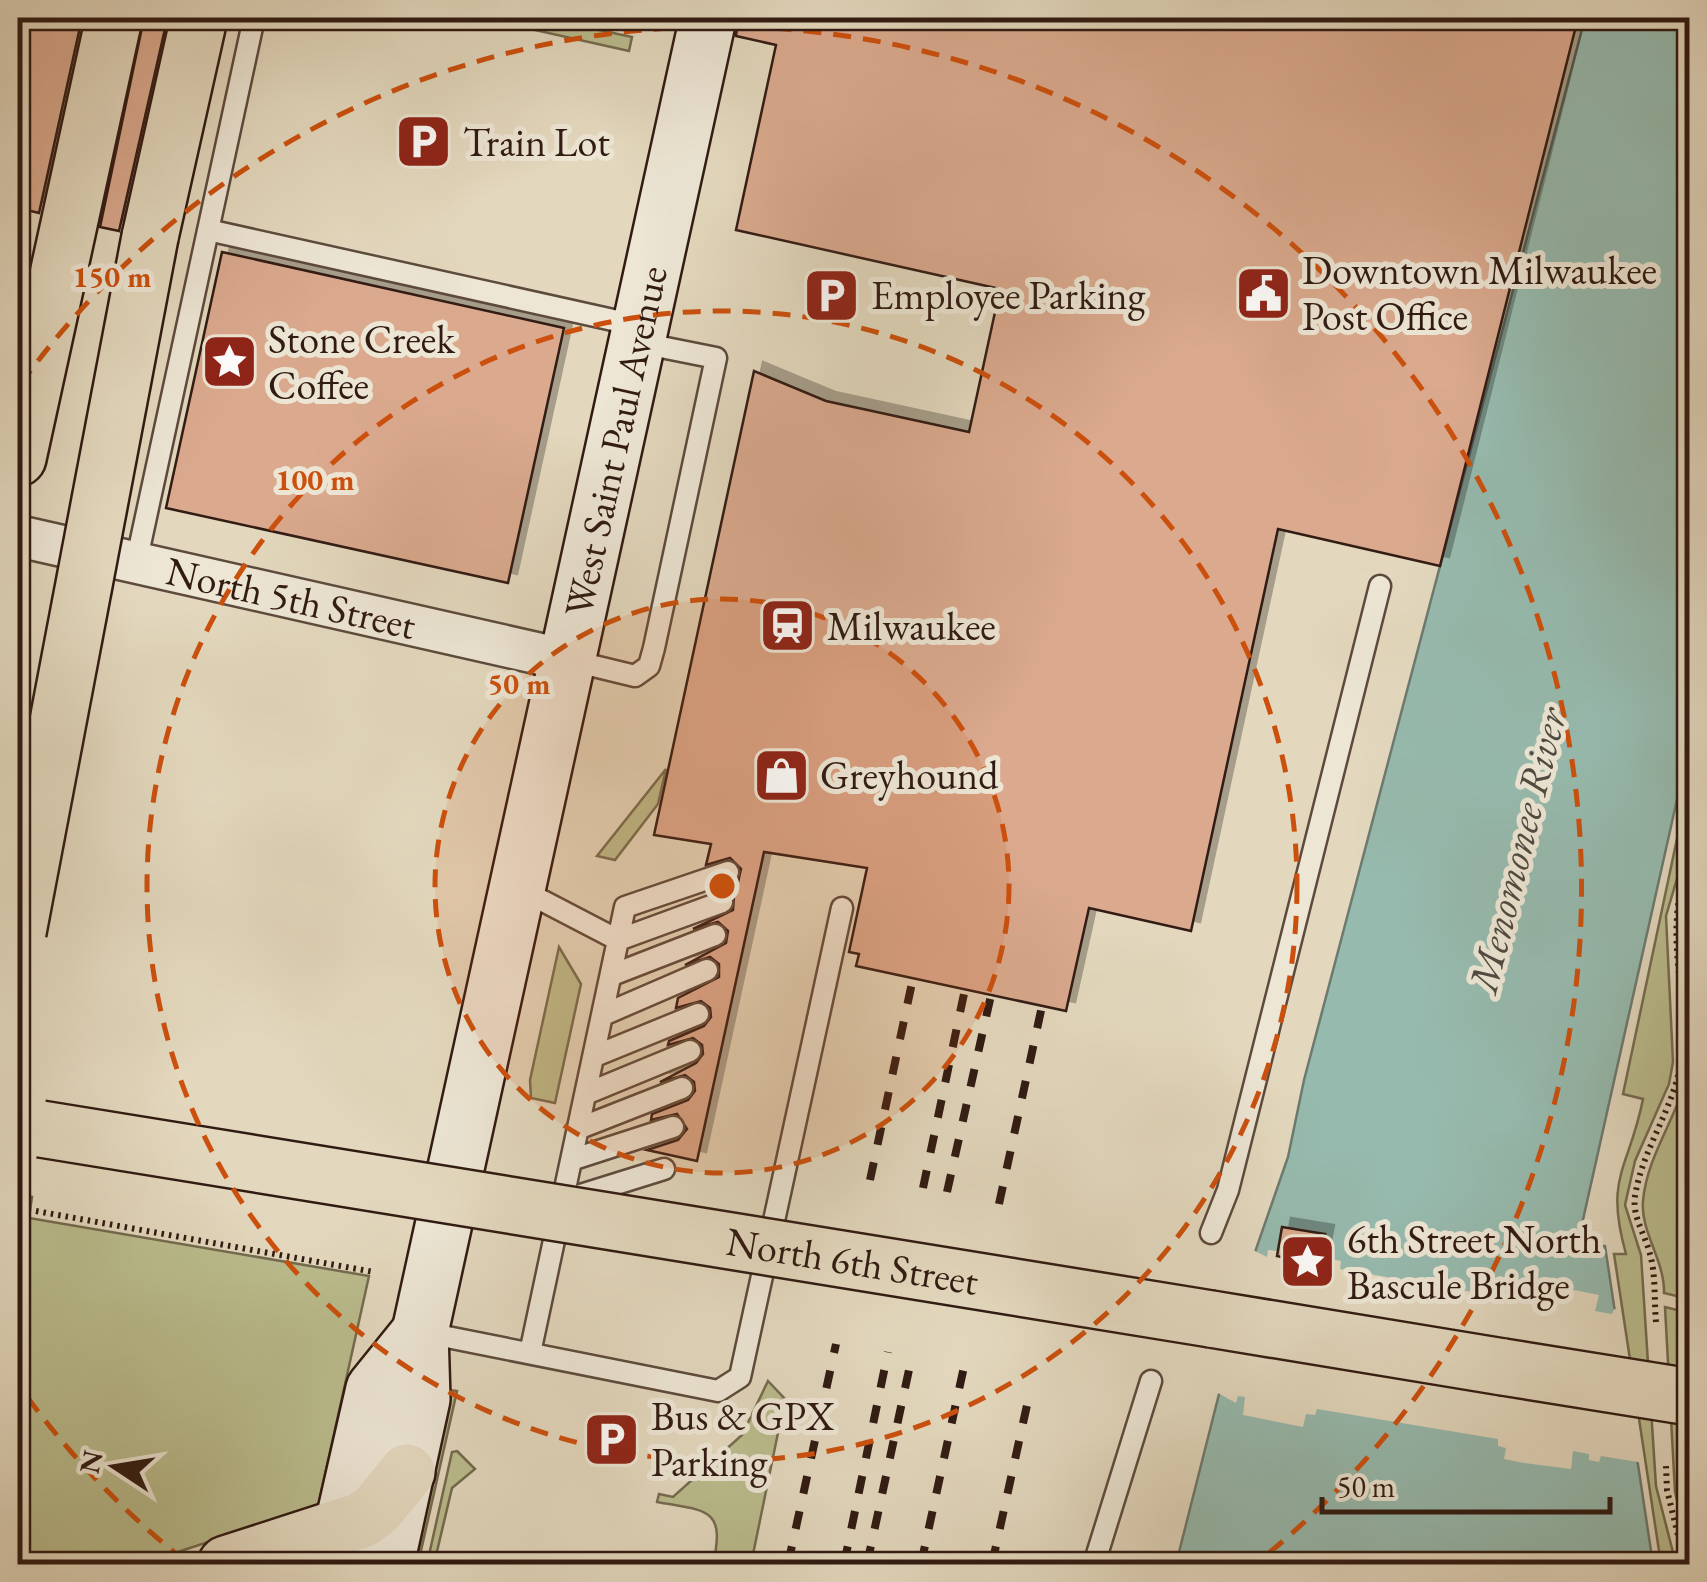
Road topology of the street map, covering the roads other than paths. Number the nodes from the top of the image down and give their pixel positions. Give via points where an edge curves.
1 (114, 18) edge
2 (184, 18) edge
3 (198, 18) edge
4 (254, 18) edge
5 (708, 18) edge
6 (208, 230) junction
7 (150, 237) junction
8 (640, 334) junction
9 (18, 458) edge
10 (18, 536) edge
11 (136, 563) junction
12 (1380, 586) dead end
13 (567, 660) junction
14 (728, 872) dead end
15 (520, 889) junction
16 (722, 902) dead end
17 (842, 908) dead end
18 (18, 932) edge
19 (715, 935) dead end
20 (618, 940) junction
21 (707, 970) dead end
22 (612, 976) junction
23 (698, 1014) dead end
24 (603, 1015) junction
25 (690, 1051) dead end
26 (595, 1056) junction
27 (682, 1088) dead end
28 (588, 1092) junction
29 (29, 1127) edge
30 (673, 1127) dead end
31 (580, 1128) junction
32 (574, 1160) junction
33 (664, 1169) dead end
34 (564, 1200) junction
35 (1211, 1233) dead end
36 (420, 1332) junction
37 (530, 1353) junction
38 (1151, 1381) dead end
39 (1690, 1397) edge
40 (407, 1472) junction
41 (338, 1546) edge
42 (226, 1564) edge
43 (386, 1564) edge
44 (1094, 1564) edge

1 - 9 main road
2 - 7 main road
3 - 7 main road
4 - 6 lane
5 - 8 street, West Saint Paul Avenue
6 - 8 lane
6 - 11 lane
7 - 18 main road, bridge
8 - 13 street, West Saint Paul Avenue
8 - 13 lane via 716,358 654,648 636,676
10 - 11 street, North 5th Street
11 - 13 street, North 5th Street
12 - 35 lane via 1228,1190
13 - 15 street, West Saint Paul Avenue
14 - 20 lane via 626,907
15 - 20 lane
15 - 36 street, West Saint Paul Avenue
16 - 20 lane
17 - 37 lane via 740,1377 718,1391
19 - 22 lane
20 - 22 lane
21 - 24 lane
22 - 24 lane
23 - 26 lane
24 - 26 lane
25 - 28 lane
26 - 28 lane
27 - 31 lane
28 - 31 lane
29 - 39 main road, North 6th Street, bridge
30 - 32 lane
31 - 32 lane
32 - 34 lane
33 - 34 lane
34 - 37 lane
36 - 37 lane
36 - 40 street, West Saint Paul Avenue via 422,1399
36 - 41 street, West Saint Paul Avenue via 374,1390
38 - 44 lane
40 - 41 main road
40 - 43 street, West Saint Paul Avenue
41 - 42 main road

